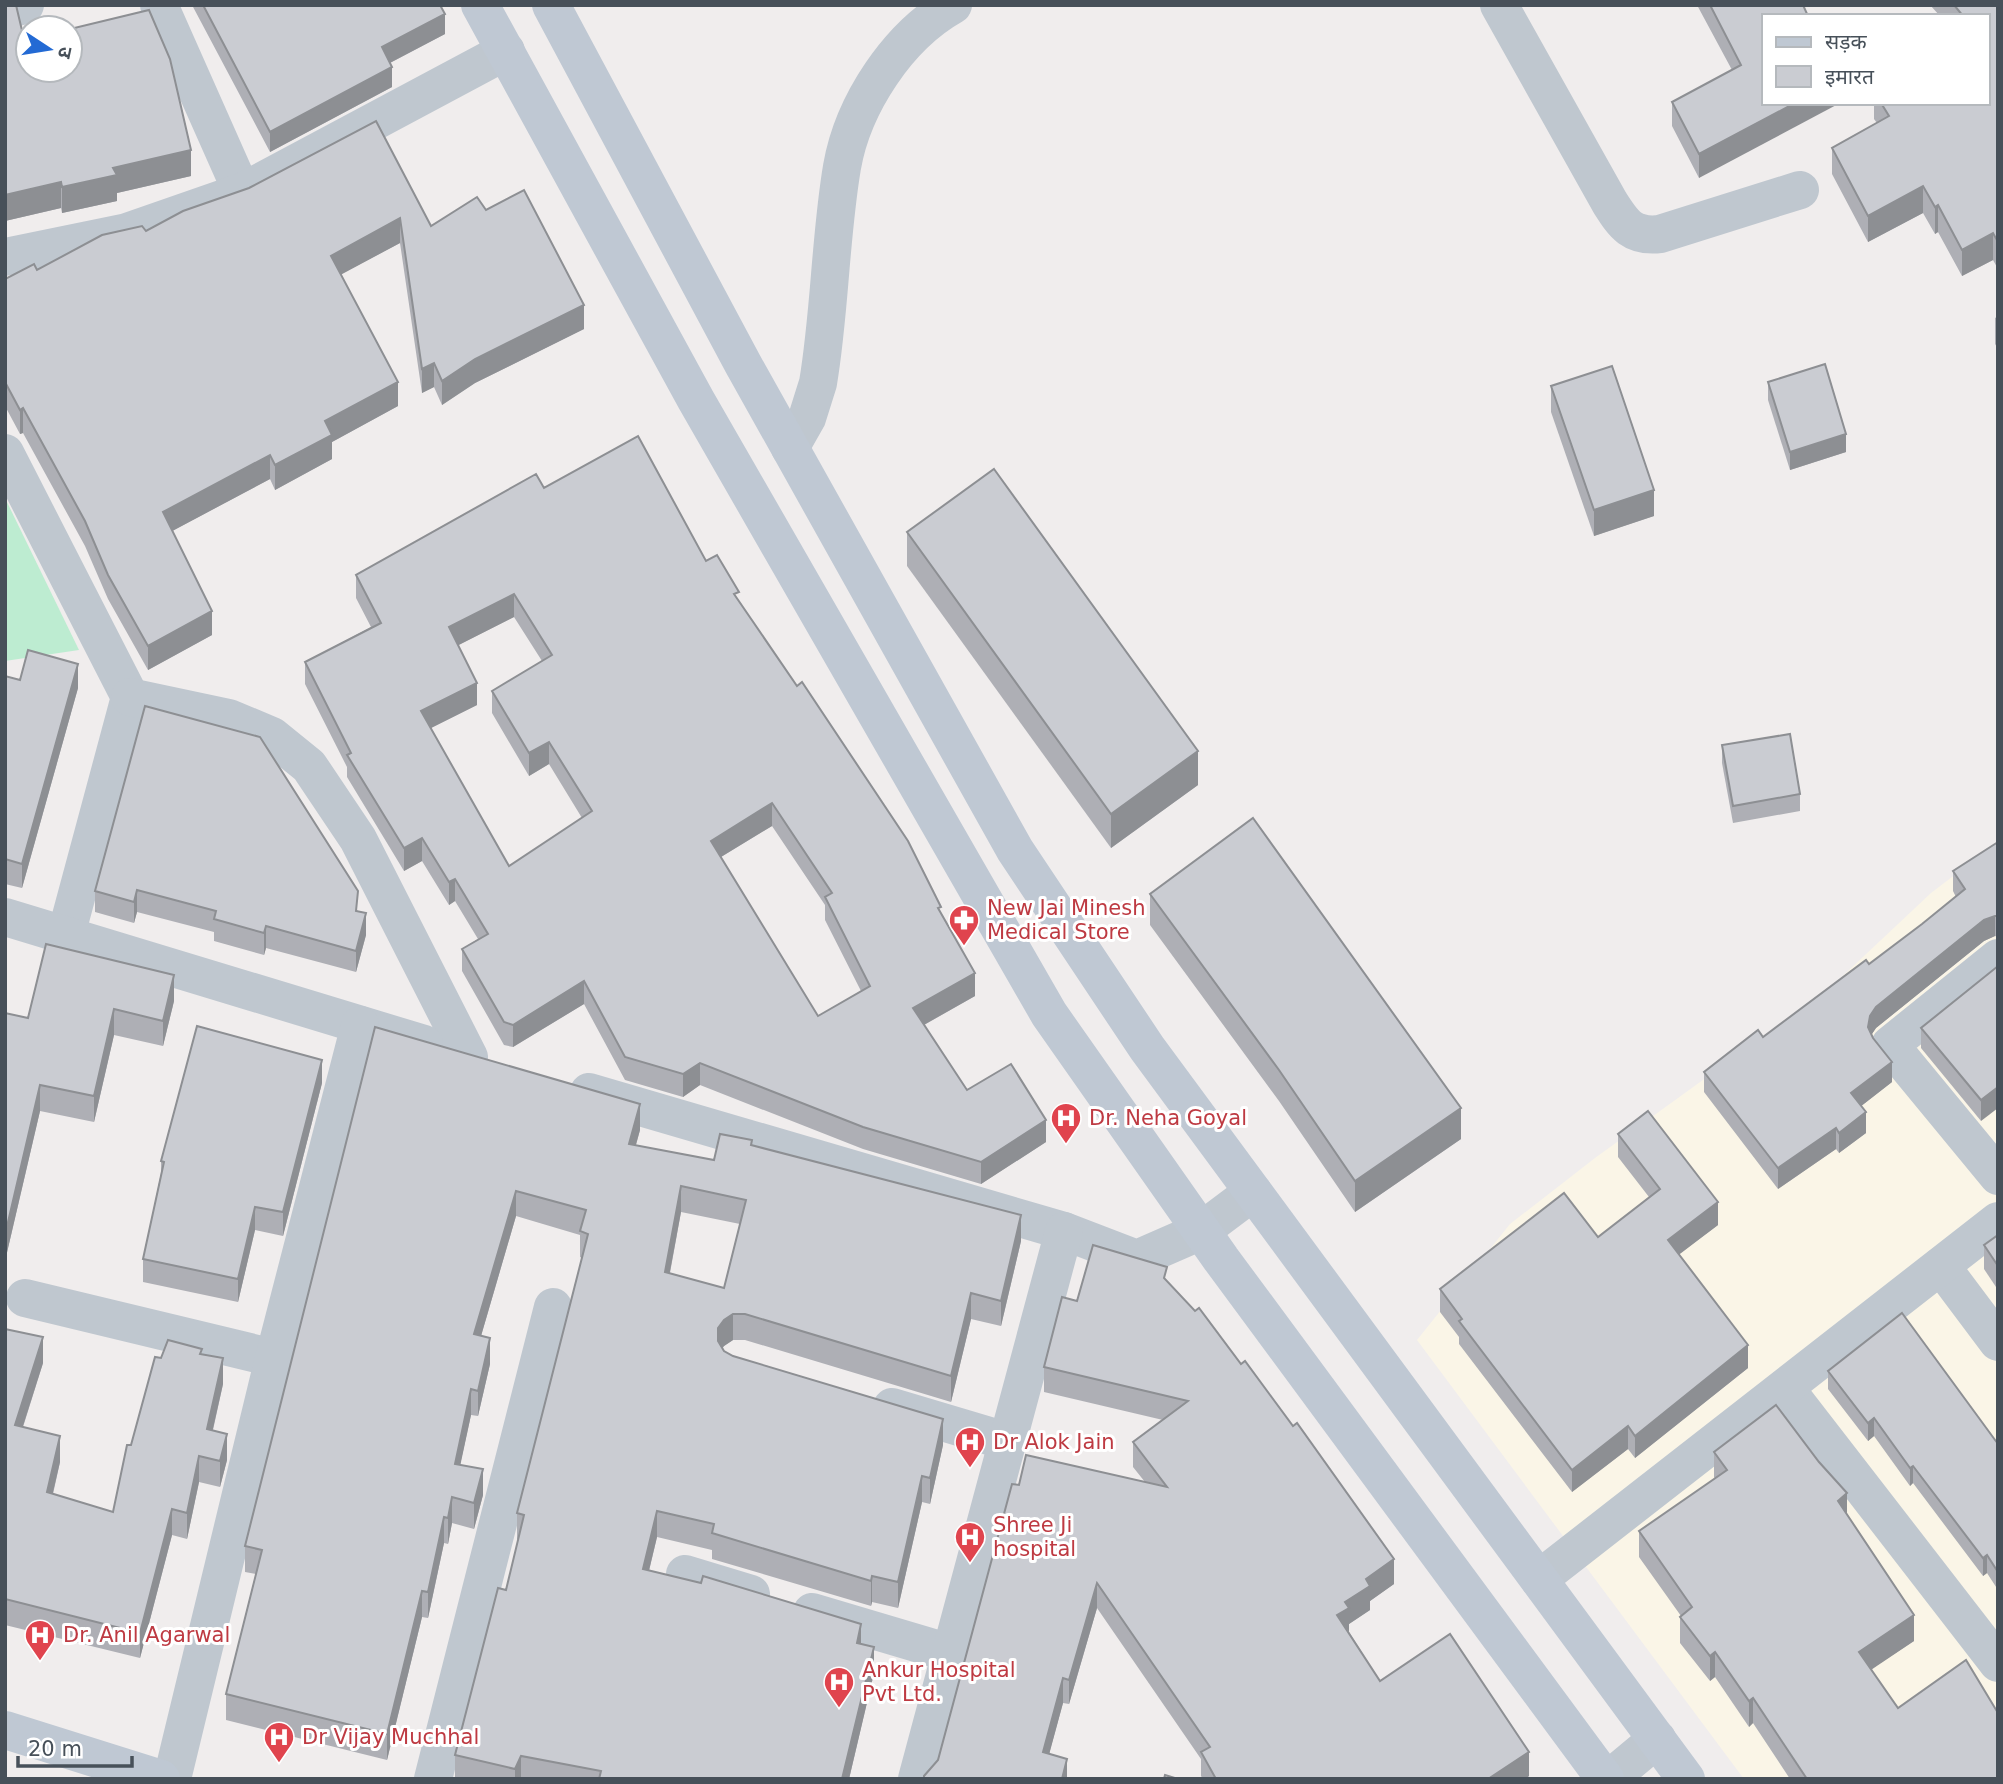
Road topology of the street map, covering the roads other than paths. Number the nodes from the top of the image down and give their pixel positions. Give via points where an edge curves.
1 (25, 5) edge
2 (159, 5) edge
3 (480, 5) edge
4 (551, 5) edge
5 (953, 5) edge
6 (1499, 5) edge
7 (5, 10) edge
8 (506, 51) junction
9 (1800, 190) dead end
10 (242, 192) junction
11 (5, 257) edge
12 (789, 448) junction
13 (5, 453) edge
14 (817, 497) junction
15 (768, 526) junction
16 (130, 697) junction
17 (5, 917) edge
18 (66, 935) junction
19 (1998, 958) edge
20 (360, 1025) junction
21 (469, 1057) junction
22 (508, 1068) edge
23 (561, 1084) edge
24 (1998, 1176) edge
25 (1253, 1192) junction
26 (1998, 1222) edge
27 (1064, 1231) junction
28 (1202, 1231) junction
29 (1941, 1266) junction
30 (24, 1298) dead end
31 (554, 1307) dead end
32 (1998, 1342) edge
33 (274, 1358) junction
34 (1785, 1388) junction
35 (854, 1396) edge
36 (1006, 1441) junction
37 (685, 1574) dead end
38 (1539, 1579) junction
39 (950, 1653) junction
40 (1998, 1663) edge
41 (5, 1730) edge
42 (1657, 1739) junction
43 (161, 1779) edge
44 (172, 1779) edge
45 (433, 1779) edge
46 (917, 1779) edge
47 (1607, 1779) edge
48 (1686, 1779) edge

1 - 7 street
2 - 10 street
3 - 8 main road
4 - 12 main road
5 - 12 street via 930,18 895,56 859,115 843,165 818,383 807,418
6 - 9 street via 1610,203 1632,233 1660,234
8 - 10 street
8 - 15 main road
10 - 11 street via 127,232
12 - 14 main road
13 - 16 street
14 - 15 main road
14 - 25 main road via 1015,850 1147,1048
15 - 28 main road via 1049,1014
16 - 18 street
16 - 21 street via 229,718 272,736 309,766 358,839
17 - 18 street
18 - 20 street
19 - 24 street via 1890,1045
20 - 21 street
20 - 33 street
21 - 22 street
23 - 27 street
25 - 28 street
25 - 38 main road
26 - 29 street
27 - 28 street via 1137,1259
27 - 36 street
28 - 47 main road
29 - 32 street
29 - 34 street
30 - 33 street
31 - 45 street
33 - 44 street
34 - 38 street
34 - 40 street
35 - 36 street
36 - 39 street
37 - 39 street
38 - 42 main road
39 - 46 street
41 - 43 main road
42 - 47 street
42 - 48 main road

